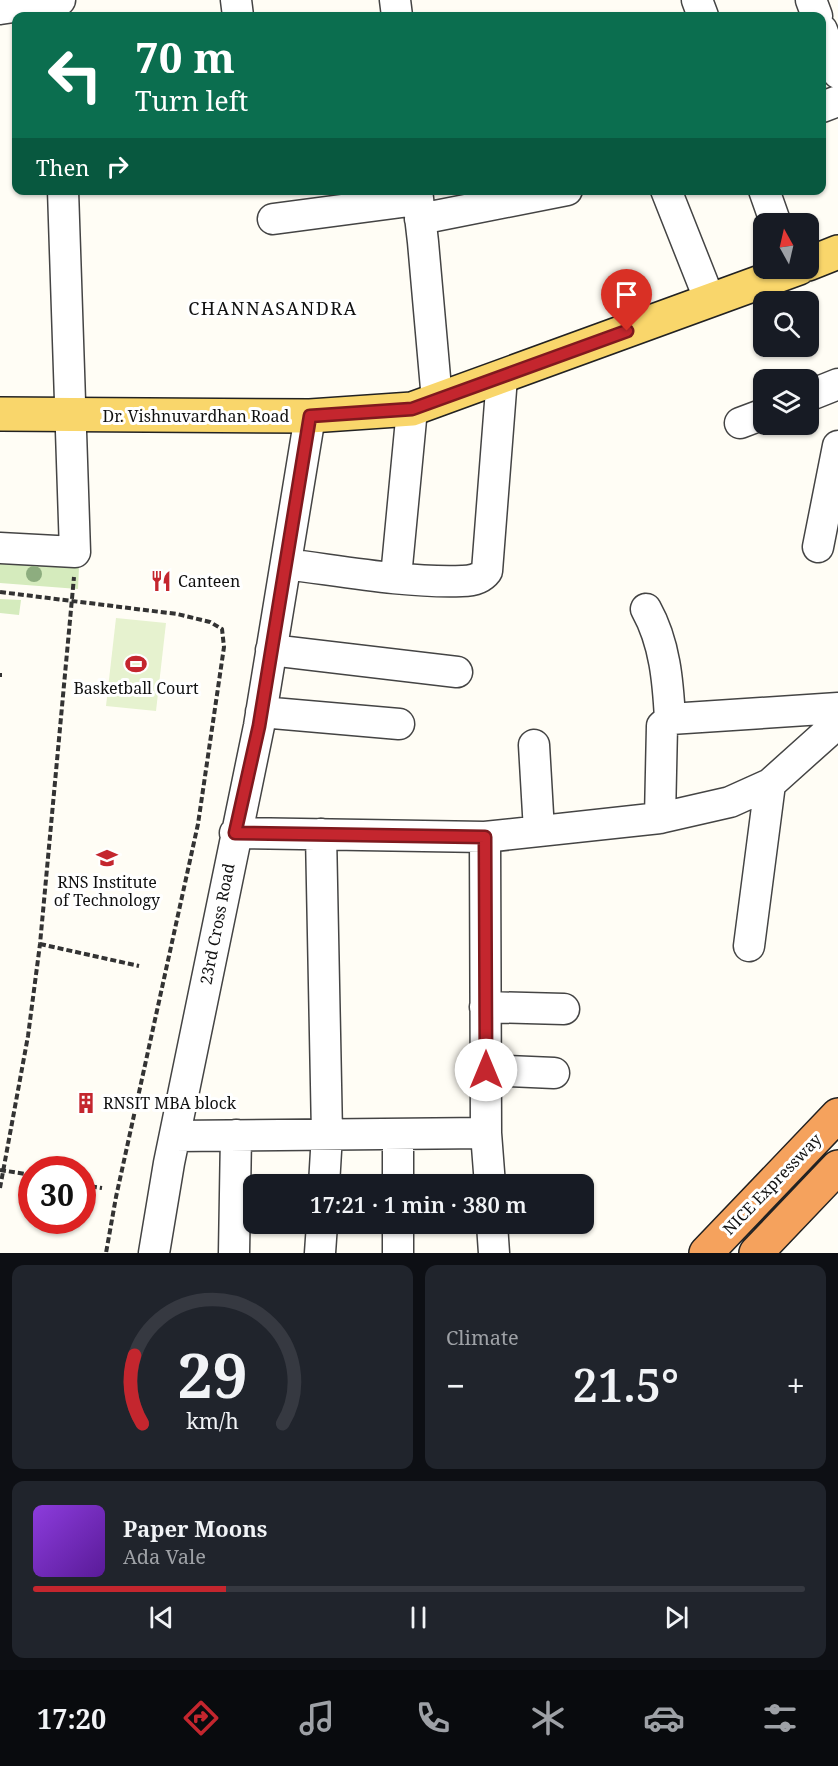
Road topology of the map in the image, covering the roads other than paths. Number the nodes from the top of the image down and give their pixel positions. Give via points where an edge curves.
1 (54, 6) edge
2 (0, 9) edge
3 (826, 41) edge
4 (838, 73) edge
5 (63, 195) edge
6 (510, 195) edge
7 (668, 195) edge
8 (766, 195) edge
9 (418, 203) edge
10 (772, 213) edge
11 (273, 219) dead end
12 (838, 252) edge
13 (819, 260) edge
14 (769, 279) edge
15 (710, 301) junction
16 (502, 377) junction
17 (838, 384) edge
18 (819, 392) edge
19 (424, 405) junction
20 (0, 414) edge
21 (72, 416) junction
22 (310, 416) junction
23 (838, 446) edge
24 (818, 547) dead end
25 (0, 548) edge
26 (286, 564) junction
27 (396, 577) junction
28 (646, 609) dead end
29 (271, 650) junction
30 (457, 672) dead end
31 (838, 708) edge
32 (261, 712) junction
33 (670, 720) junction
34 (838, 723) edge
35 (399, 724) dead end
36 (534, 745) dead end
37 (770, 784) junction
38 (660, 818) junction
39 (539, 831) junction
40 (235, 833) junction
41 (321, 834) junction
42 (485, 837) junction
43 (749, 946) dead end
44 (485, 1007) junction
45 (564, 1009) dead end
46 (486, 1070) junction
47 (554, 1073) dead end
48 (838, 1115) edge
49 (486, 1132) junction
50 (327, 1134) junction
51 (398, 1134) junction
52 (237, 1136) junction
53 (175, 1137) junction
54 (838, 1167) edge
55 (325, 1174) edge
56 (398, 1174) edge
57 (489, 1174) edge
58 (321, 1234) edge
59 (398, 1234) edge
60 (493, 1234) edge
61 (154, 1253) edge
62 (234, 1253) edge
63 (320, 1253) edge
64 (398, 1253) edge
65 (494, 1253) edge
66 (706, 1253) edge
67 (756, 1253) edge

1 - 2 street
3 - 4 street
5 - 21 street
6 - 9 street
7 - 15 street
8 - 10 street
9 - 11 street
9 - 19 street
12 - 13 main road, Dr. Vishnuvardhan Road
14 - 15 main road, Dr. Vishnuvardhan Road
15 - 16 main road, Dr. Vishnuvardhan Road
16 - 19 main road, Dr. Vishnuvardhan Road
16 - 27 street via 487,571 479,578 464,581
17 - 18 street
19 - 22 main road, Dr. Vishnuvardhan Road
19 - 27 street
20 - 21 main road, Dr. Vishnuvardhan Road
21 - 22 main road, Dr. Vishnuvardhan Road
21 - 25 street via 75,552
22 - 26 street, 23rd Cross Road
23 - 24 street
26 - 27 street
26 - 29 street, 23rd Cross Road
28 - 33 street via 664,658
29 - 30 street
29 - 32 street, 23rd Cross Road
31 - 33 street
32 - 35 street
32 - 40 street, 23rd Cross Road
33 - 38 street via 662,726
34 - 37 street
36 - 39 street
37 - 38 street via 730,802
37 - 43 street
38 - 39 street
39 - 42 street
40 - 41 street
40 - 53 street, 23rd Cross Road
41 - 42 street
41 - 50 street
42 - 44 street
44 - 45 street
44 - 46 street
46 - 47 street
46 - 49 street
48 - 66 highway, NICE Expressway
49 - 51 street
49 - 57 street
50 - 51 street
50 - 52 street
50 - 55 street
51 - 56 street
52 - 53 street
52 - 62 street
53 - 61 street, 23rd Cross Road
54 - 67 highway
58 - 63 street
59 - 64 street
60 - 65 street

